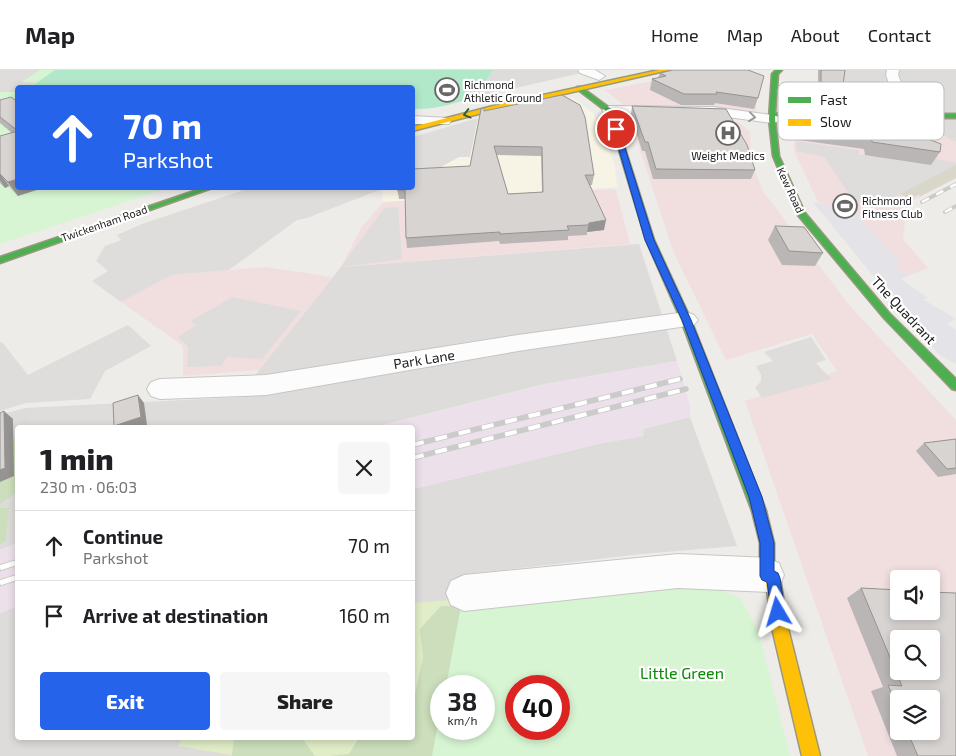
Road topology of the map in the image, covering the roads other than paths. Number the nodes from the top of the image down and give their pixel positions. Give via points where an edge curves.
1 (584, 70) edge
2 (631, 70) edge
3 (666, 70) edge
4 (779, 70) edge
5 (893, 70) edge
6 (599, 76) junction
7 (764, 82) edge
8 (895, 82) edge
9 (776, 87) junction
10 (579, 88) junction
11 (608, 110) junction
12 (772, 117) junction
13 (778, 117) edge
14 (415, 118) edge
15 (415, 119) edge
16 (444, 121) junction
17 (415, 128) edge
18 (202, 190) edge
19 (0, 260) edge
20 (852, 276) joint
21 (686, 320) junction
22 (953, 380) edge
23 (160, 389) dead end
24 (767, 576) junction
25 (464, 593) dead end
26 (811, 756) edge

1 - 6 street
2 - 6 main road
3 - 10 main road
4 - 9 main road, Kew Road via 775,74
5 - 8 street
6 - 14 main road
7 - 9 main road
9 - 12 main road, Kew Road
10 - 11 main road
10 -> 16 main road
11 -> 12 street via 713,111
11 - 21 main road via 650,240
12 - 13 main road
12 - 20 main road, Kew Road via 776,156 801,214
15 - 16 street
16 - 17 main road
18 - 19 main road, Twickenham Road
20 - 22 main road, The Quadrant via 887,316
21 - 23 street, Park Lane via 518,343 266,385
21 - 24 main road via 755,497 767,543
24 - 25 street via 678,571
24 - 26 main road via 773,578 780,628

